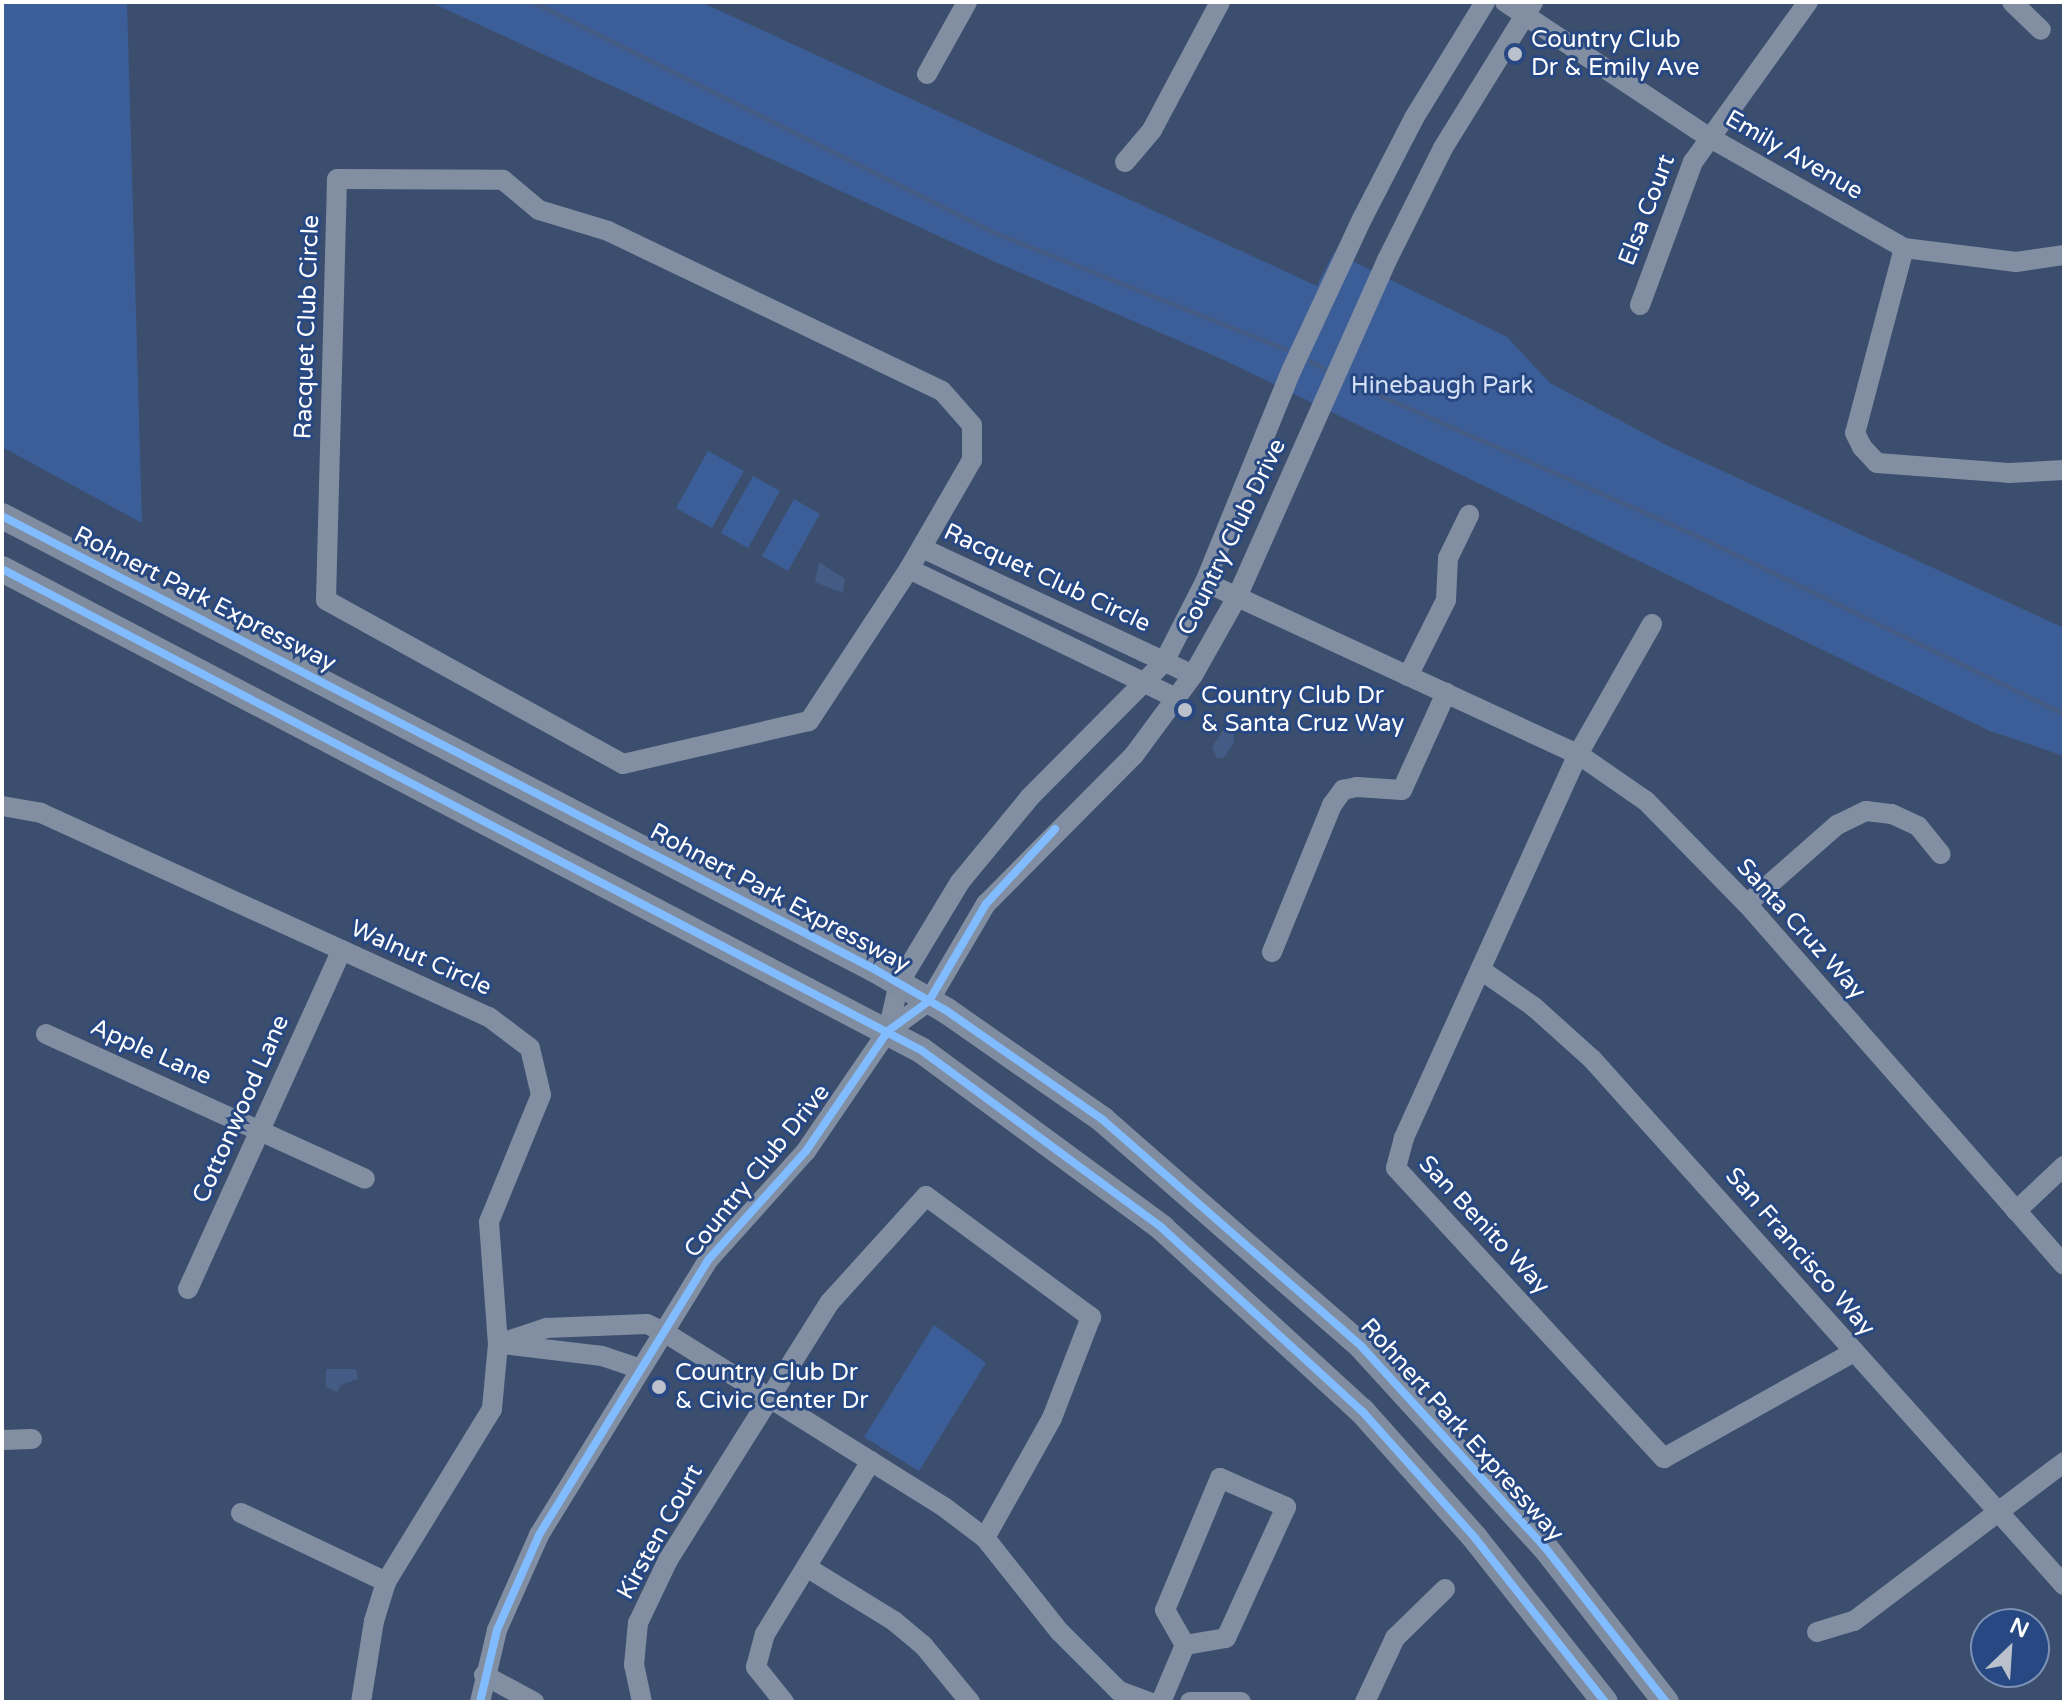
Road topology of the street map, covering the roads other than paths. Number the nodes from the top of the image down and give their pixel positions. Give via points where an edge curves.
1 (967, 2) edge
2 (1220, 2) edge
3 (1485, 2) edge
4 (1505, 2) edge
5 (1808, 2) edge
6 (2012, 2) edge
7 (1529, 8) edge
8 (2041, 30) dead end
9 (927, 74) dead end
10 (1707, 136) junction
11 (1125, 162) dead end
12 (1904, 248) junction
13 (2064, 255) edge
14 (1640, 305) dead end
15 (2064, 470) edge
16 (1469, 515) dead end
17 (2, 516) edge
18 (922, 548) junction
19 (2, 569) edge
20 (909, 569) junction
21 (1205, 582) junction
22 (1237, 597) junction
23 (1652, 624) dead end
24 (1164, 662) junction
25 (1193, 675) junction
26 (1408, 676) junction
27 (1145, 683) junction
28 (1446, 693) junction
29 (1176, 698) junction
30 (1578, 754) junction
31 (2, 806) edge
32 (1941, 854) dead end
33 (1747, 904) junction
34 (342, 950) junction
35 (1272, 952) dead end
36 (1481, 970) junction
37 (899, 983) junction
38 (929, 1001) junction
39 (888, 1031) junction
40 (46, 1034) dead end
41 (260, 1129) junction
42 (2064, 1166) edge
43 (365, 1179) dead end
44 (2016, 1211) junction
45 (2064, 1265) edge
46 (188, 1289) dead end
47 (664, 1332) junction
48 (498, 1344) junction
49 (1854, 1352) junction
50 (641, 1369) junction
51 (769, 1398) junction
52 (32, 1439) dead end
53 (2, 1440) edge
54 (871, 1461) junction
55 (2064, 1462) edge
56 (241, 1513) dead end
57 (2000, 1514) junction
58 (985, 1538) junction
59 (808, 1568) junction
60 (386, 1582) junction
61 (2064, 1585) edge
62 (1445, 1589) dead end
63 (1817, 1632) dead end
64 (1185, 1645) junction
65 (484, 1675) junction
66 (361, 1702) edge
67 (480, 1702) edge
68 (534, 1702) edge
69 (642, 1702) edge
70 (784, 1702) edge
71 (970, 1702) edge
72 (1150, 1702) edge
73 (1161, 1702) edge
74 (1190, 1702) edge
75 (1241, 1702) edge
76 (1365, 1702) edge
77 (1605, 1702) edge
78 (1666, 1702) edge

1 - 9 street
2 - 11 street via 1152,130
3 - 21 street, Country Club Drive via 1414,118 1308,334
4 - 7 street, Emily Avenue
5 - 10 street, Elsa Court
6 - 8 street
7 - 10 street, Emily Avenue
7 - 22 street, Country Club Drive via 1443,148
10 - 12 street, Emily Avenue
10 - 14 street, Elsa Court via 1663,233
12 - 13 street, Emily Avenue via 2016,262
12 - 15 street via 1855,433 1862,447 1877,463 2009,473
16 - 26 street via 1448,558 1446,600
17 - 37 main road, Rohnert Park Expressway
18 - 20 street, Racquet Club Circle
18 - 20 street, Racquet Club Circle via 972,460 972,425 942,391 608,231 539,210 503,180 337,179 326,600 623,764 809,721
18 - 24 street, Racquet Club Circle
19 - 39 main road
20 - 27 street, Racquet Club Circle
21 - 22 street, Santa Cruz Way
21 - 24 street, Country Club Drive
22 - 25 street, Country Club Drive
22 - 26 street, Santa Cruz Way
23 - 30 street, San Benito Way
24 - 25 street, Racquet Club Circle
24 - 27 street, Country Club Drive
25 - 29 street, Country Club Drive
26 - 28 street, Santa Cruz Way
27 - 29 street, Racquet Club Circle
27 - 37 street, Country Club Drive via 1030,797 960,882
28 - 30 street, Santa Cruz Way
28 - 35 street via 1402,790 1357,787 1343,790 1337,798
29 - 38 street, Country Club Drive via 1134,755 996,892
30 - 33 street, Santa Cruz Way via 1646,801
30 - 36 street, San Benito Way
31 - 34 street, Walnut Circle via 41,813
32 - 33 street via 1918,826 1892,814 1866,811 1837,825
33 - 44 street, Santa Cruz Way
34 - 41 street, Cottonwood Lane
34 - 48 street, Walnut Circle via 489,1017 530,1048 541,1095 489,1222
36 - 49 street, San Francisco Way via 1534,1007 1592,1059
36 - 49 street, San Benito Way via 1404,1138 1396,1168 1664,1458
37 - 38 main road, Rohnert Park Expressway
37 - 39 street, Country Club Drive
38 - 39 street, Country Club Drive
38 - 78 main road, Rohnert Park Expressway via 1103,1120 1362,1347 1524,1523
39 - 47 street, Country Club Drive via 806,1151 709,1259
39 - 77 main road via 1093,1173 1287,1340 1427,1482
40 - 41 street, Apple Lane
41 - 43 street, Apple Lane
41 - 46 street, Cottonwood Lane
42 - 44 street
44 - 45 street, Santa Cruz Way
47 - 48 street via 647,1324 546,1328
47 - 50 street, Country Club Drive
47 - 51 street
48 - 50 street via 602,1356
48 - 60 street, Walnut Circle via 492,1409
49 - 57 street, San Francisco Way
50 - 65 street, Country Club Drive via 539,1535 514,1585
51 - 54 street
51 - 58 street, Kirsten Court via 855,1270 926,1196 1091,1317 1052,1418
51 - 69 street, Kirsten Court via 668,1560 638,1623 634,1665
52 - 53 street
54 - 58 street
54 - 59 street
55 - 57 street
56 - 60 street
57 - 61 street, San Francisco Way
57 - 63 street via 1854,1621
58 - 72 street via 1059,1631 1119,1691
59 - 70 street via 765,1634 756,1667
59 - 71 street via 894,1621 923,1645
60 - 66 street, Walnut Circle
62 - 76 street via 1395,1638
64 - 64 street via 1226,1638 1286,1507 1220,1478 1165,1610
64 - 73 street
65 - 67 street, Country Club Drive
65 - 68 street
74 - 75 street

